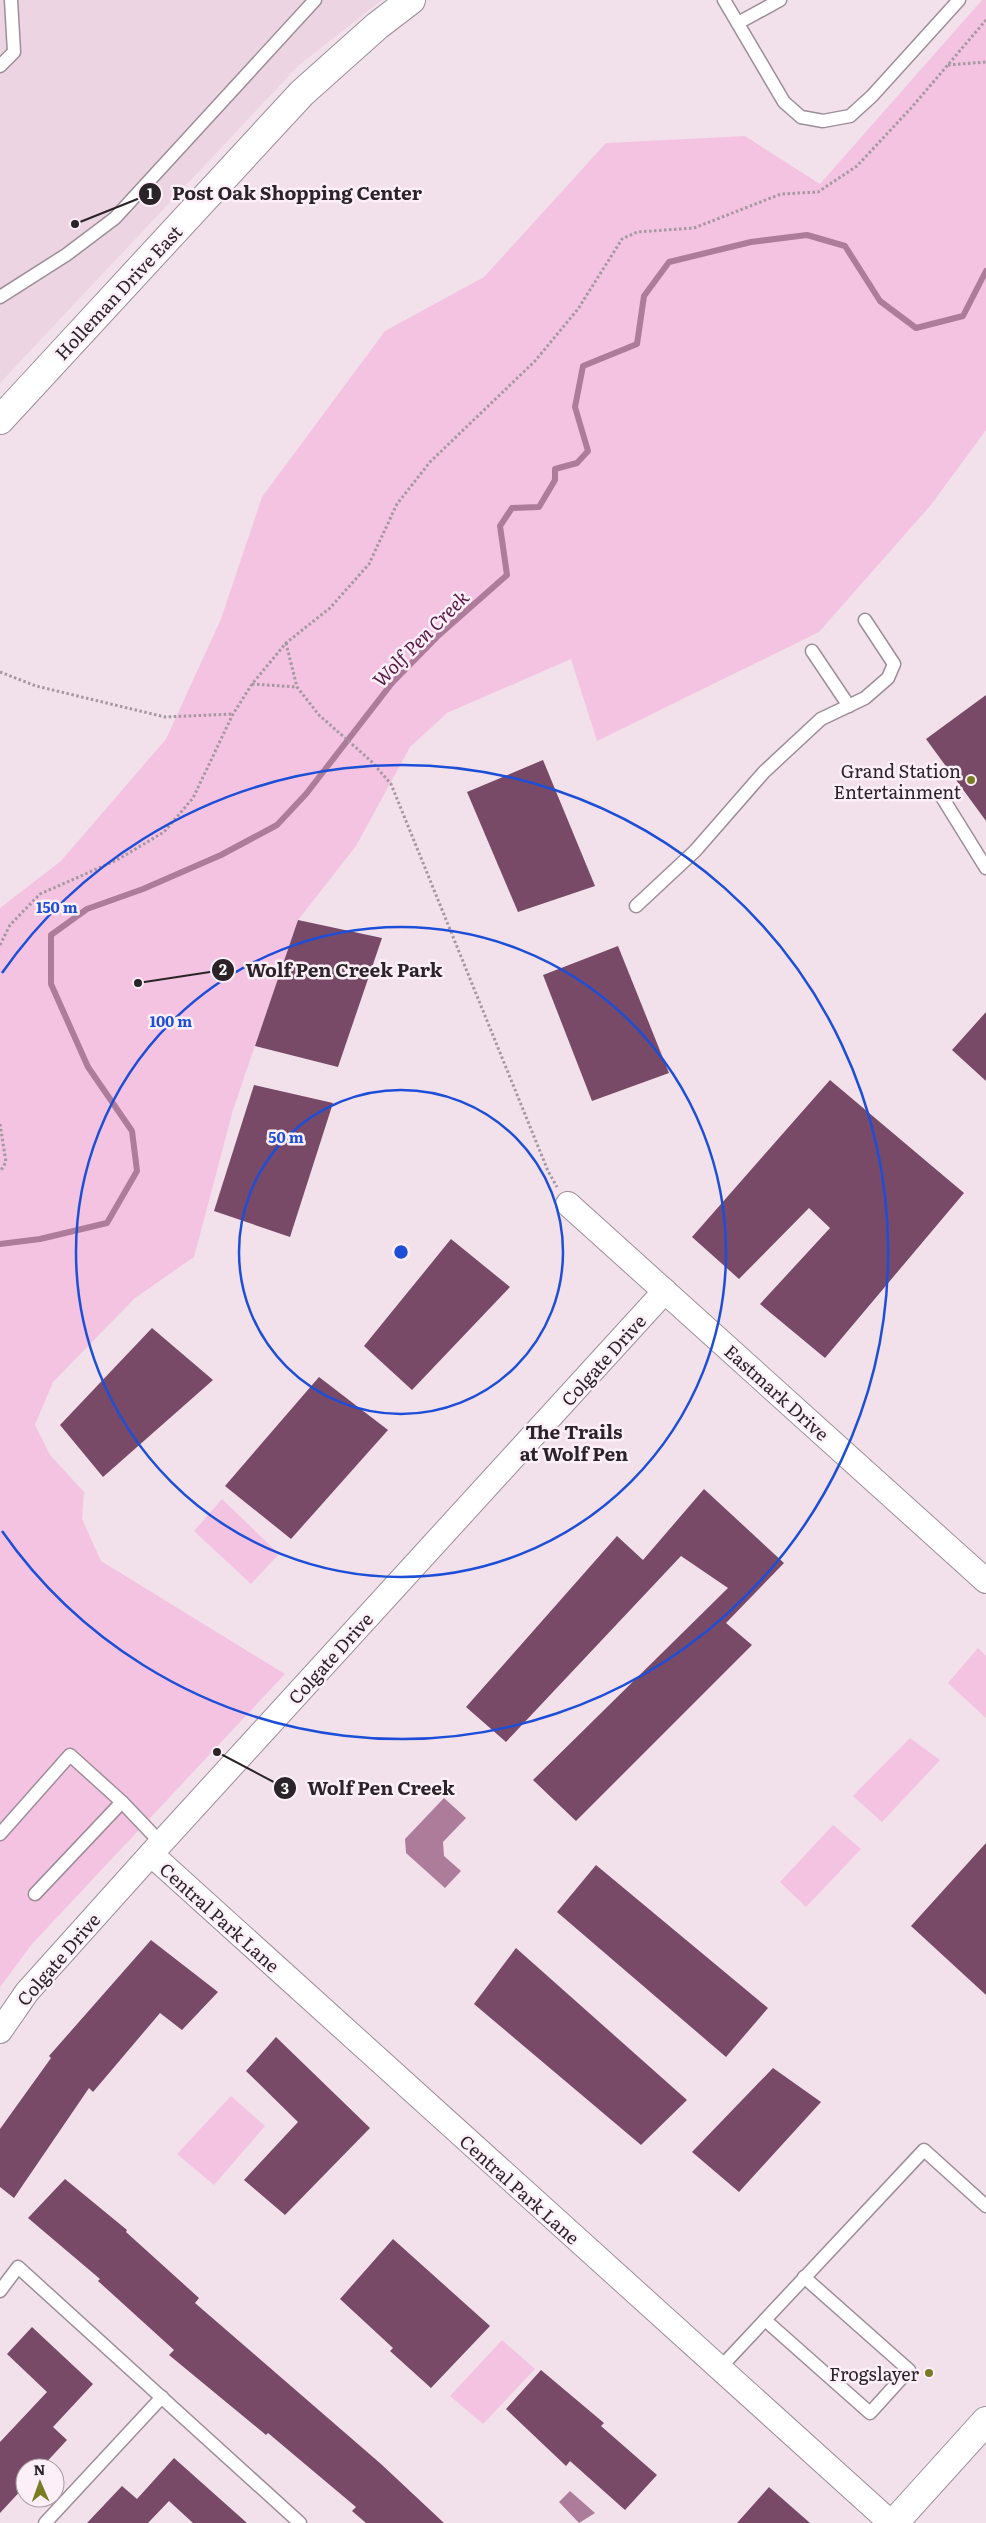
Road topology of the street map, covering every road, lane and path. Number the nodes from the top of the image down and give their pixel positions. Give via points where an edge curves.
1 (11, 0) edge
2 (315, 0) edge
3 (411, 0) edge
4 (724, 0) edge
5 (780, 0) edge
6 (959, 0) edge
7 (986, 20) edge
8 (738, 23) junction
9 (986, 62) edge
10 (948, 65) junction
11 (0, 66) edge
12 (0, 297) edge
13 (0, 420) edge
14 (865, 620) dead end
15 (286, 643) junction
16 (812, 650) dead end
17 (0, 672) edge
18 (252, 684) junction
19 (298, 687) junction
20 (849, 706) junction
21 (233, 714) junction
22 (942, 797) dead end
23 (986, 868) edge
24 (636, 906) dead end
25 (0, 945) edge
26 (0, 1124) edge
27 (0, 1172) edge
28 (568, 1204) joint
29 (666, 1291) junction
30 (986, 1581) edge
31 (122, 1802) junction
32 (0, 1834) edge
33 (156, 1848) junction
34 (35, 1894) dead end
35 (3, 2020) edge
36 (986, 2206) edge
37 (804, 2277) junction
38 (0, 2291) edge
39 (765, 2320) junction
40 (719, 2369) junction
41 (162, 2397) junction
42 (986, 2421) edge
43 (45, 2523) edge
44 (300, 2523) edge
45 (893, 2523) edge

1 - 11 lane via 14,52
2 - 12 lane via 115,218 66,255
3 - 13 street, Holleman Drive East via 302,93
4 - 8 lane
5 - 8 lane
6 - 8 lane via 850,116 822,121 801,117 784,102
7 - 10 path
9 - 10 path
10 - 15 path via 856,166 818,192 781,194 694,228 637,232 622,239 578,309 535,361 430,462 397,504 369,564 330,608
14 - 20 lane via 894,664 888,678 865,698
15 - 18 path
15 - 19 path
16 - 20 lane
17 - 21 path via 36,686 165,717
18 - 19 path
18 - 21 path
19 - 28 path via 319,715 371,761 391,784 548,1171
20 - 24 lane via 821,720 764,772 695,851
21 - 25 path via 193,798 164,832 117,860 40,894 10,925
22 - 23 lane
26 - 27 path via 6,1162
28 - 29 street, Eastmark Drive
29 - 30 street, Eastmark Drive
29 - 33 street, Colgate Drive
31 - 32 lane via 70,1756
31 - 33 lane
31 - 34 lane
33 - 35 street, Colgate Drive
33 - 40 street, Central Park Lane
36 - 37 lane via 924,2150
37 - 39 lane
37 - 39 lane via 909,2370 870,2413
38 - 41 lane via 18,2266
39 - 40 lane
40 - 45 street, Central Park Lane
41 - 43 lane
41 - 44 lane
42 - 45 street

